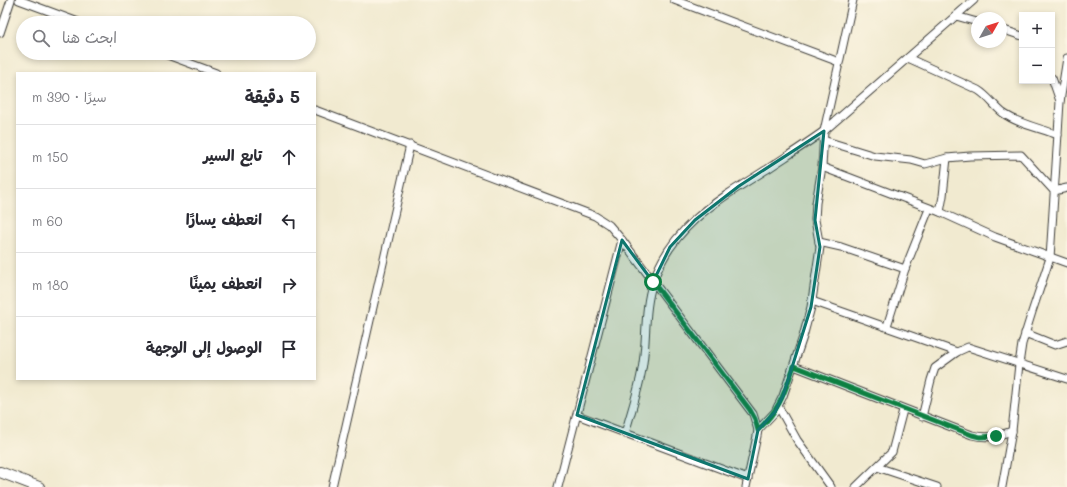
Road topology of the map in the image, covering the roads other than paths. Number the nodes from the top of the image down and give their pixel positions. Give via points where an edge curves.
1 (11, 0) edge
2 (19, 0) edge
3 (674, 0) edge
4 (853, 0) edge
5 (974, 0) edge
6 (62, 16) edge
7 (956, 16) junction
8 (971, 20) edge
9 (1007, 31) edge
10 (0, 33) edge
11 (1019, 35) edge
12 (908, 58) junction
13 (1067, 58) edge
14 (181, 60) edge
15 (839, 62) junction
16 (213, 72) edge
17 (1054, 84) edge
18 (1060, 102) junction
19 (316, 110) edge
20 (824, 131) junction
21 (1058, 135) junction
22 (823, 140) junction
23 (410, 145) junction
24 (947, 158) junction
25 (822, 167) junction
26 (1067, 188) edge
27 (1054, 191) junction
28 (929, 209) junction
29 (940, 212) junction
30 (622, 240) junction
31 (819, 242) junction
32 (1050, 258) junction
33 (1067, 263) edge
34 (905, 269) junction
35 (653, 282) junction
36 (812, 301) junction
37 (887, 326) junction
38 (1025, 333) junction
39 (1067, 341) edge
40 (957, 352) junction
41 (1019, 364) junction
42 (794, 366) junction
43 (1067, 379) edge
44 (778, 406) junction
45 (903, 410) junction
46 (576, 415) junction
47 (922, 417) junction
48 (758, 430) junction
49 (1012, 431) junction
50 (625, 434) junction
51 (877, 467) junction
52 (0, 472) edge
53 (748, 478) junction
54 (33, 486) edge
55 (332, 487) edge
56 (558, 487) edge
57 (746, 487) edge
58 (831, 487) edge
59 (856, 487) edge
60 (937, 487) edge
61 (1002, 487) edge

1 - 10 street
2 - 6 street
3 - 15 street
4 - 15 street
5 - 7 street
7 - 8 street
7 - 12 street
9 - 11 street
12 - 20 street
12 - 21 street via 978,90 1011,118
13 - 18 street
14 - 16 street
15 - 20 street
17 - 18 street
18 - 21 street
19 - 23 street
20 - 22 street
20 - 35 street via 739,186 695,220 675,239
21 - 27 street
22 - 24 street via 882,158 911,160 925,164
22 - 25 street
23 - 30 street via 595,216 609,225
23 - 55 street
24 - 27 street via 1021,155
24 - 29 street
25 - 28 street
25 - 31 street via 815,220
26 - 27 street
27 - 32 street
28 - 29 street
28 - 34 street
29 - 32 street
30 - 35 street
30 - 46 street
31 - 34 street
31 - 36 street
32 - 33 street
32 - 38 street
34 - 37 street
35 - 48 street via 750,410
35 - 50 street via 643,365
36 - 37 street
36 - 42 street
37 - 40 street
38 - 39 street via 1055,345
38 - 41 street
40 - 41 street via 968,347
40 - 47 street via 935,368
41 - 43 street
41 - 49 street
42 - 44 street
42 - 45 street
44 - 48 street
44 - 58 street via 797,440
45 - 47 street
45 - 51 street via 892,452
46 - 50 street
46 - 56 street
47 - 49 street via 980,437
48 - 53 street
49 - 61 street
50 - 53 street
51 - 59 street
51 - 60 street
52 - 54 street
53 - 57 street

